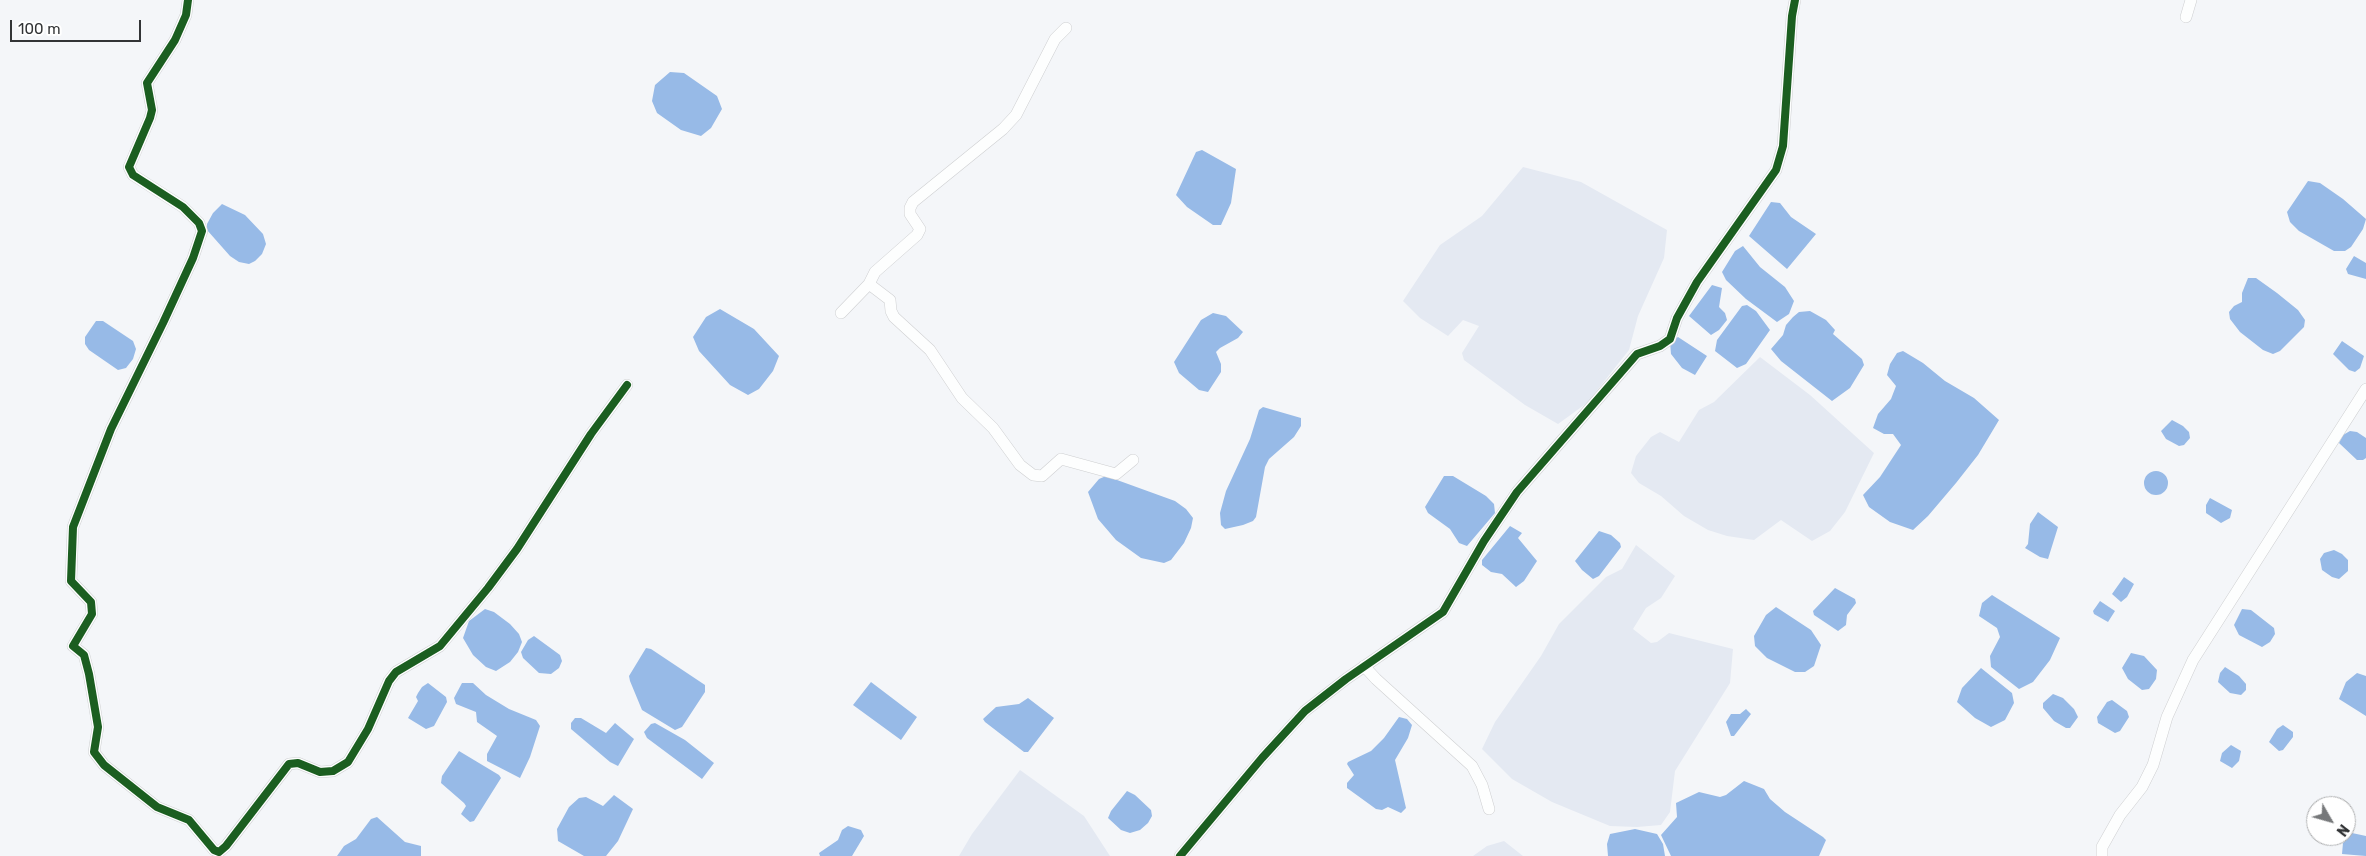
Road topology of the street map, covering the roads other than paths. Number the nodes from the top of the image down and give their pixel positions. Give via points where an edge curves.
1 (188, 0) edge
2 (1795, 0) edge
3 (2191, 0) edge
4 (2186, 17) dead end
5 (1066, 28) dead end
6 (869, 284) junction
7 (841, 313) dead end
8 (627, 385) dead end
9 (2366, 390) edge
10 (1133, 460) dead end
11 (1364, 666) junction
12 (1489, 809) dead end
13 (1180, 856) edge
14 (2102, 856) edge

1 - 8 street via 186,15 175,40 146,83 152,110 129,167 133,175 183,207 199,223 202,231 171,307 111,429 73,528 71,582 91,602 92,614 74,646 84,655 89,674 98,727 94,752 104,765 157,807 189,820 219,852 289,764 298,763 320,772 333,771 348,762 389,681 396,672 440,646 488,588
2 - 11 street via 1783,146 1776,170 1697,282 1677,318 1670,339 1637,354 1518,492 1484,541 1443,612
3 - 4 street
5 - 6 street via 1055,38 1016,115 913,202 910,214 920,229 917,235 875,272
6 - 7 street
6 - 10 street via 890,300 894,317 930,350 962,398 993,428 1020,465 1033,475 1042,476 1061,459 1116,474
9 - 14 street via 2194,660 2167,717 2153,765 2115,823 2102,847
11 - 12 street via 1472,766
11 - 13 street via 1305,711

